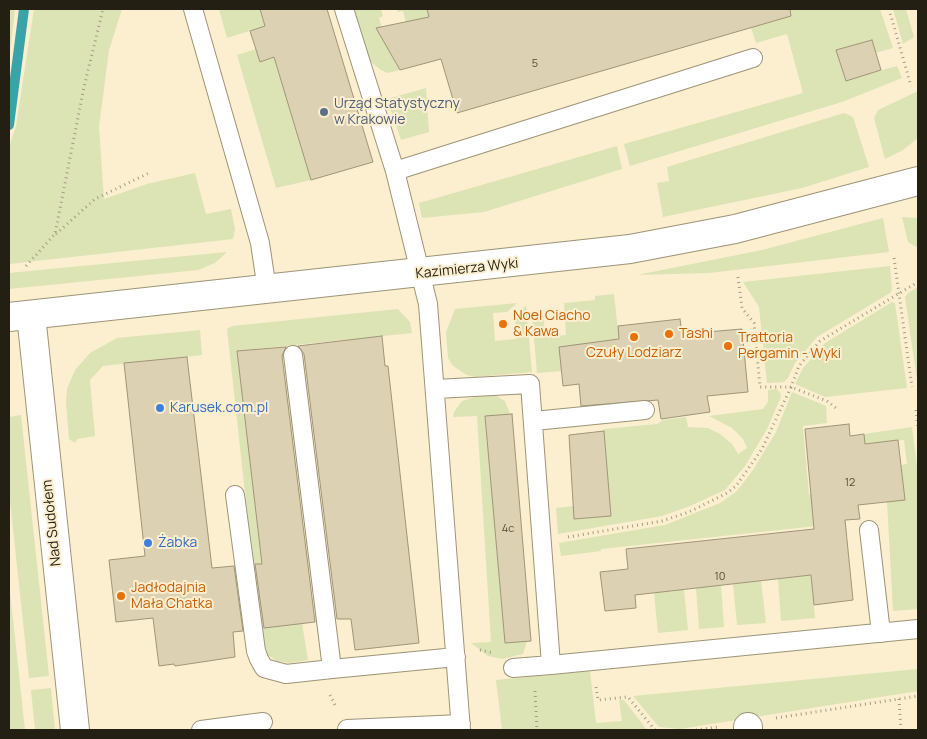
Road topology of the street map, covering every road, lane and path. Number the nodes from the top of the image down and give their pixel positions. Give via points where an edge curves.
1 (103, 9) edge
2 (193, 9) edge
3 (344, 9) edge
4 (889, 9) edge
5 (754, 58) dead end
6 (911, 86) dead end
7 (395, 171) junction
8 (149, 173) dead end
9 (918, 181) edge
10 (55, 234) junction
11 (894, 258) dead end
12 (26, 266) dead end
13 (421, 274) junction
14 (738, 276) dead end
15 (918, 282) edge
16 (267, 290) junction
17 (899, 294) junction
18 (20, 316) edge
19 (293, 355) dead end
20 (791, 387) junction
21 (912, 387) dead end
22 (436, 389) junction
23 (836, 408) dead end
24 (645, 410) dead end
25 (916, 410) dead end
26 (534, 421) junction
27 (918, 429) edge
28 (235, 495) dead end
29 (869, 530) dead end
30 (559, 539) dead end
31 (918, 629) edge
32 (880, 633) junction
33 (456, 656) junction
34 (551, 665) junction
35 (513, 668) dead end
36 (329, 669) junction
37 (535, 685) dead end
38 (596, 685) dead end
39 (918, 696) edge
40 (899, 699) junction
41 (263, 722) dead end
42 (746, 726) edge
43 (461, 727) edge
44 (347, 729) edge
45 (75, 730) edge
46 (201, 730) edge
47 (537, 730) edge
48 (655, 730) edge
49 (696, 730) edge
50 (901, 730) edge

1 - 10 path
2 - 16 lane via 260,244
3 - 7 lane
4 - 6 path
5 - 7 lane
7 - 13 lane
8 - 10 path via 95,199
9 - 13 street, Kazimierza Wyki via 796,215 688,240 584,256
10 - 12 path
11 - 17 path
13 - 16 street, Kazimierza Wyki
13 - 22 lane via 428,304
14 - 20 path via 742,308 754,322 760,387
15 - 17 path
16 - 18 street, Kazimierza Wyki
17 - 20 path via 820,341 799,366
17 - 21 path
18 - 45 street, Nad Sudołem
19 - 36 lane
20 - 23 path via 827,401
20 - 30 path via 762,449 736,486 727,493 662,521
22 - 26 lane via 530,384
22 - 33 lane
24 - 26 lane
25 - 27 path
26 - 34 lane
28 - 36 lane via 259,660 264,668 286,674
29 - 32 lane
31 - 32 lane
32 - 34 lane
33 - 36 lane
33 - 43 lane
34 - 35 lane
36 - 44 path via 329,693
37 - 47 path
38 - 48 path via 598,700 628,697
39 - 40 path
40 - 42 path
40 - 50 path
41 - 46 lane
42 - 49 path
43 - 44 lane

